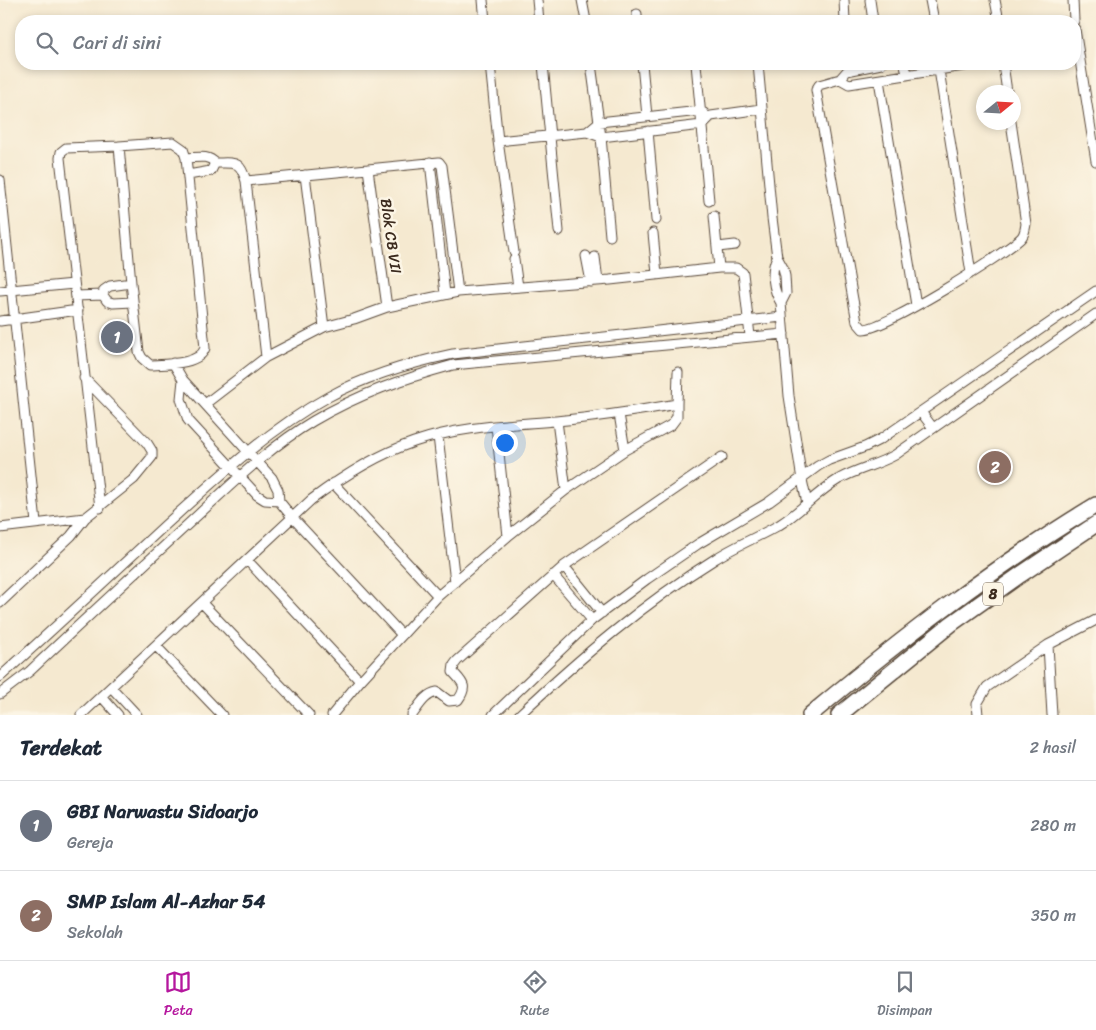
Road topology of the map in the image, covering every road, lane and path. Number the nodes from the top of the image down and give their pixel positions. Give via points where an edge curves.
1 (483, 0) edge
2 (537, 0) edge
3 (582, 0) edge
4 (844, 0) edge
5 (870, 0) edge
6 (930, 0) edge
7 (995, 0) edge
8 (999, 0) edge
9 (1073, 0) edge
10 (484, 15) edge
11 (538, 15) edge
12 (585, 15) edge
13 (844, 15) edge
14 (872, 15) edge
15 (933, 15) edge
16 (998, 15) edge
17 (999, 15) edge
18 (1074, 15) edge
19 (491, 70) edge
20 (544, 70) edge
21 (592, 70) edge
22 (643, 70) edge
23 (697, 70) edge
24 (758, 70) edge
25 (845, 70) edge
26 (846, 70) edge
27 (906, 70) edge
28 (939, 70) joint
29 (1003, 70) edge
30 (1080, 70) edge
31 (907, 76) junction
32 (840, 79) junction
33 (879, 80) junction
34 (849, 84) junction
35 (1006, 85) edge
36 (761, 108) junction
37 (700, 111) junction
38 (647, 116) junction
39 (711, 116) junction
40 (598, 122) junction
41 (702, 125) junction
42 (1012, 130) edge
43 (648, 131) junction
44 (587, 132) junction
45 (550, 136) junction
46 (600, 137) junction
47 (498, 141) junction
48 (119, 146) junction
49 (186, 158) junction
50 (1096, 161) edge
51 (430, 162) junction
52 (215, 163) junction
53 (368, 169) junction
54 (188, 175) junction
55 (305, 175) junction
56 (0, 180) edge
57 (246, 181) junction
58 (709, 201) dead end
59 (714, 216) dead end
60 (656, 220) dead end
61 (559, 232) dead end
62 (653, 233) dead end
63 (610, 236) dead end
64 (734, 245) dead end
65 (718, 247) junction
66 (590, 257) dead end
67 (719, 268) junction
68 (972, 273) junction
69 (657, 274) junction
70 (595, 281) junction
71 (131, 283) junction
72 (74, 284) junction
73 (518, 287) junction
74 (12, 290) junction
75 (0, 291) edge
76 (1096, 291) edge
77 (458, 292) junction
78 (445, 294) junction
79 (103, 295) junction
80 (76, 296) junction
81 (133, 302) junction
82 (916, 305) junction
83 (387, 307) junction
84 (78, 310) junction
85 (1096, 314) edge
86 (782, 317) junction
87 (16, 319) junction
88 (0, 321) edge
89 (748, 321) junction
90 (324, 327) junction
91 (784, 334) junction
92 (750, 336) junction
93 (452, 354) junction
94 (266, 356) junction
95 (172, 363) junction
96 (453, 364) junction
97 (678, 372) dead end
98 (84, 378) junction
99 (183, 380) junction
100 (205, 404) junction
101 (677, 404) junction
102 (921, 412) junction
103 (619, 414) junction
104 (557, 420) junction
105 (496, 426) junction
106 (933, 428) junction
107 (438, 436) junction
108 (625, 450) junction
109 (249, 452) junction
110 (722, 457) dead end
111 (257, 461) junction
112 (230, 465) junction
113 (239, 476) junction
114 (802, 480) junction
115 (333, 483) junction
116 (566, 490) junction
117 (279, 501) junction
118 (807, 503) junction
119 (1096, 505) edge
120 (100, 508) junction
121 (292, 517) junction
122 (85, 518) junction
123 (36, 523) junction
124 (1096, 524) edge
125 (0, 528) edge
126 (508, 536) junction
127 (248, 560) junction
128 (564, 566) junction
129 (553, 575) junction
130 (455, 582) junction
131 (438, 596) junction
132 (0, 602) edge
133 (202, 603) junction
134 (79, 606) junction
135 (602, 613) junction
136 (88, 616) junction
137 (592, 620) junction
138 (1096, 620) edge
139 (402, 635) junction
140 (1048, 645) junction
141 (156, 646) junction
142 (0, 676) edge
143 (360, 681) junction
144 (111, 687) junction
145 (0, 694) edge
146 (101, 696) junction
147 (81, 715) edge
148 (118, 715) edge
149 (137, 715) edge
150 (222, 715) edge
151 (309, 715) edge
152 (332, 715) edge
153 (412, 715) edge
154 (492, 715) edge
155 (519, 715) edge
156 (810, 715) edge
157 (840, 715) edge
158 (978, 715) edge
159 (1052, 715) edge

1 - 10 street
2 - 11 street
3 - 12 street
4 - 13 street
5 - 14 street
6 - 15 street
7 - 16 street
8 - 17 street
9 - 18 street
19 - 47 street
20 - 45 street
21 - 40 street
22 - 38 street
23 - 37 street
24 - 36 street
25 - 32 street
26 - 34 street
27 - 31 street
28 - 31 street
28 - 68 street
29 - 35 street
30 - 50 street
31 - 33 street
32 - 34 street
32 - 82 street via 819,85 816,94 857,322 863,329 871,328
33 - 34 street
33 - 82 street
36 - 39 street
36 - 86 street via 777,257 773,272
37 - 38 street
37 - 39 street
37 - 41 street
38 - 40 street
39 - 41 street
40 - 44 street
40 - 46 street
41 - 43 street
41 - 58 street
42 - 68 street via 1025,230 1016,243
43 - 46 street
43 - 60 street
44 - 45 street
44 - 46 street
45 - 47 street
45 - 61 street
46 - 63 street
47 - 73 street
48 - 49 street via 173,142 183,149
48 - 71 street
48 - 72 street via 66,148 61,152
49 - 52 street via 211,158
49 - 54 street
51 - 53 street
51 - 77 street via 439,162 442,166
51 - 78 street
52 - 54 street via 208,173
52 - 57 street via 240,165
53 - 55 street
53 - 83 street, Blok CB VII
54 - 95 street via 205,348 204,354 196,359
55 - 57 street
55 - 90 street
56 - 74 street
57 - 94 street
59 - 65 street
62 - 69 street
64 - 65 street
65 - 67 street
66 - 70 street
67 - 69 street
67 - 89 street via 736,268 743,273
68 - 82 street
69 - 70 street
70 - 73 street
71 - 79 street via 110,286
71 - 81 street
72 - 74 street
72 - 80 street
73 - 77 street
74 - 75 street
74 - 87 street
76 - 102 street
77 - 78 street
78 - 83 street
79 - 80 street
79 - 81 street via 107,301
80 - 84 street
81 - 95 street via 142,358 150,365
83 - 90 street
84 - 87 street
84 - 98 street
85 - 106 street
86 - 89 street
86 - 91 street
87 - 88 street
87 - 123 street
89 - 92 street
89 - 93 street
90 - 94 street
91 - 92 street
91 - 114 street
92 - 96 street
93 - 96 street
93 - 109 street via 416,361 329,396
94 - 100 street
95 - 99 street
96 - 111 street via 363,395 312,422
97 - 101 street
98 - 120 street
98 - 120 street via 152,451 152,457 134,479
99 - 100 street
99 - 112 street via 181,399 188,420
100 - 109 street
101 - 103 street
101 - 108 street via 677,417 671,425
102 - 106 street
102 - 114 street via 881,439 829,460
103 - 104 street
103 - 108 street
104 - 105 street
104 - 116 street
105 - 107 street
105 - 126 street
106 - 118 street via 884,461 835,482
107 - 115 street via 373,459
107 - 130 street
108 - 116 street
109 - 111 street
109 - 112 street
110 - 128 street
111 - 113 street
111 - 117 street via 272,478
112 - 113 street
112 - 134 street
113 - 117 street via 258,496
113 - 136 street
114 - 118 street
114 - 135 street via 691,549
115 - 121 street
115 - 131 street
116 - 126 street
117 - 121 street
118 - 155 street via 780,524 679,582 598,645
119 - 156 highway, 8 via 1018,554
120 - 122 street
121 - 127 street
121 - 139 street
122 - 123 street
122 - 132 street via 71,536
123 - 125 street
124 - 157 highway, 8 via 951,624
126 - 130 street
127 - 133 street
127 - 143 street
128 - 129 street
128 - 135 street
129 - 137 street
129 - 153 street via 454,664 453,672 464,687 464,693 458,700 448,701 436,692 427,696
130 - 131 street
131 - 139 street
133 - 141 street
133 - 151 street
134 - 136 street
134 - 142 street
135 - 137 street
136 - 145 street via 30,671
137 - 154 street
138 - 140 street
139 - 143 street
140 - 158 street via 987,687 977,704
140 - 159 street
141 - 144 street
141 - 150 street
143 - 152 street
144 - 146 street
144 - 149 street
146 - 147 street
146 - 148 street

